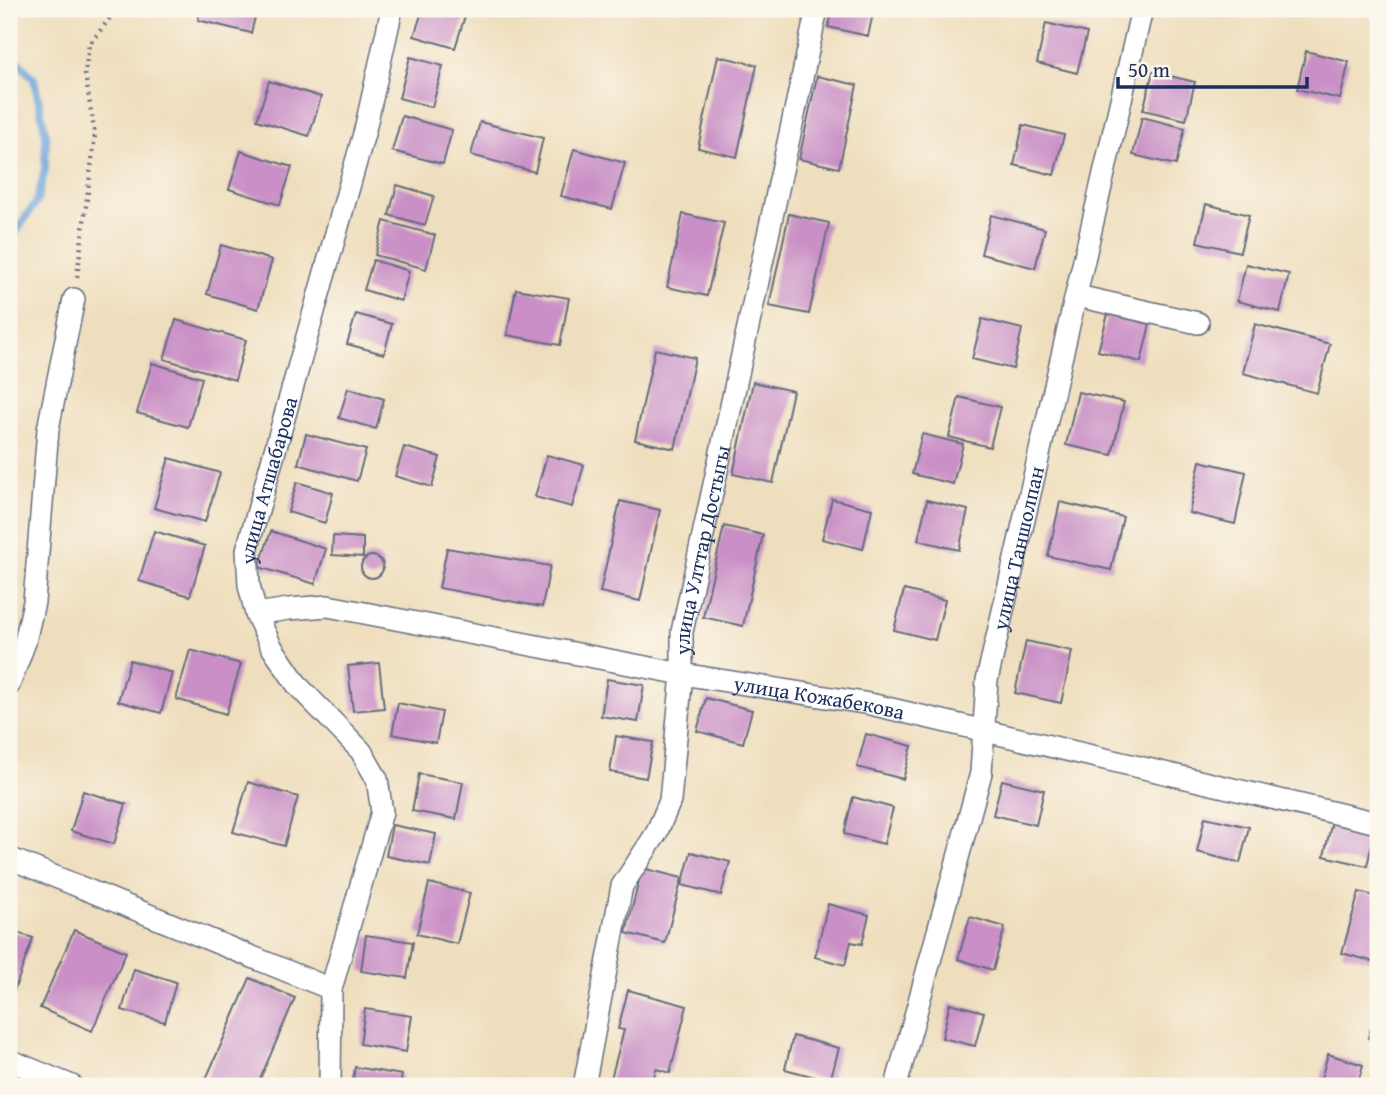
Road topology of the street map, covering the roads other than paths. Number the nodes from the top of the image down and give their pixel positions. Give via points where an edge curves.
1 (392, 9) edge
2 (817, 9) edge
3 (1142, 9) edge
4 (1077, 296) junction
5 (74, 299) road end
6 (1198, 323) dead end
7 (256, 614) junction
8 (682, 674) junction
9 (9, 685) edge
10 (984, 731) junction
11 (1378, 823) edge
12 (9, 858) edge
13 (331, 989) junction
14 (9, 1060) edge
15 (72, 1086) edge
16 (330, 1086) edge
17 (584, 1086) edge
18 (896, 1086) edge

1 - 7 street, улица Атшабарова via 365,130 247,550 248,585
2 - 8 street, улица Улттар Достыгы via 682,632
3 - 4 street, улица Таншолпан
4 - 6 street
4 - 10 street, улица Таншолпан via 987,680
5 - 9 street via 48,429 34,601
7 - 8 street, улица Кожабекова via 328,607
7 - 13 street, улица Атшабарова via 298,686 361,751 377,779 382,812
8 - 10 street, улица Кожабекова via 870,704
8 - 17 street, улица Улттар Достыгы via 670,801 656,834 622,886
10 - 11 street, улица Кожабекова
10 - 18 street, улица Таншолпан via 981,773
12 - 13 street
13 - 16 street, улица Атшабарова
14 - 15 street

